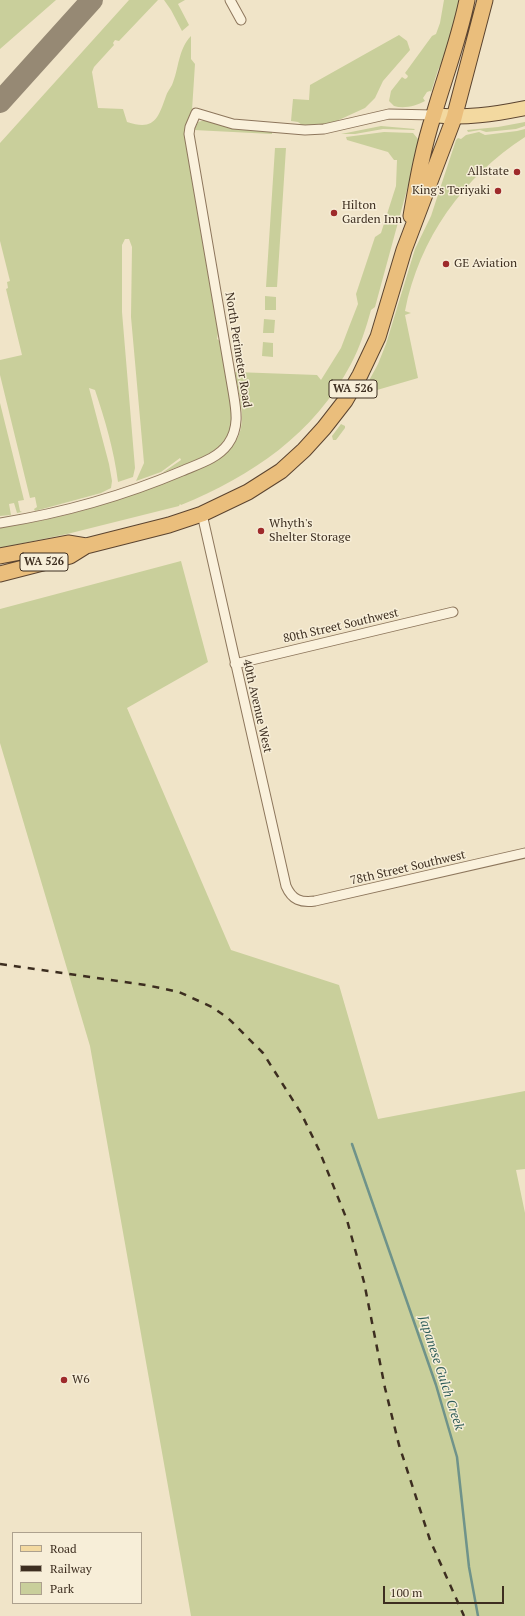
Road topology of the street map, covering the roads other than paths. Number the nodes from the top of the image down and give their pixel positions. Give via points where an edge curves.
1 (230, 0) edge
2 (467, 0) edge
3 (485, 0) edge
4 (241, 20) dead end
5 (525, 108) edge
6 (433, 115) junction
7 (454, 118) junction
8 (404, 250) junction
9 (202, 514) junction
10 (0, 523) edge
11 (86, 546) junction
12 (0, 556) edge
13 (0, 574) edge
14 (453, 612) dead end
15 (235, 664) junction
16 (525, 853) edge
17 (296, 900) joint

1 - 4 street
2 - 6 highway via 451,62
3 - 7 highway
5 - 7 main road
6 - 7 main road
6 - 8 highway, WA 526
6 - 10 street, North Perimeter Road via 389,114 324,129 305,130 233,124 196,113 189,134 233,391 237,422 234,433 220,453 166,478 75,509
7 - 8 highway, WA 526
8 - 9 highway, WA 526 via 378,337 345,401 304,450 281,470 248,492
9 - 11 highway, WA 526
9 - 15 street, 40th Avenue West
11 - 12 highway, WA 526 via 68,544
11 - 13 highway, WA 526 via 70,556
14 - 15 street, 80th Street Southwest
15 - 17 street, 40th Avenue West via 286,886 289,894
16 - 17 street, 78th Street Southwest via 315,901

